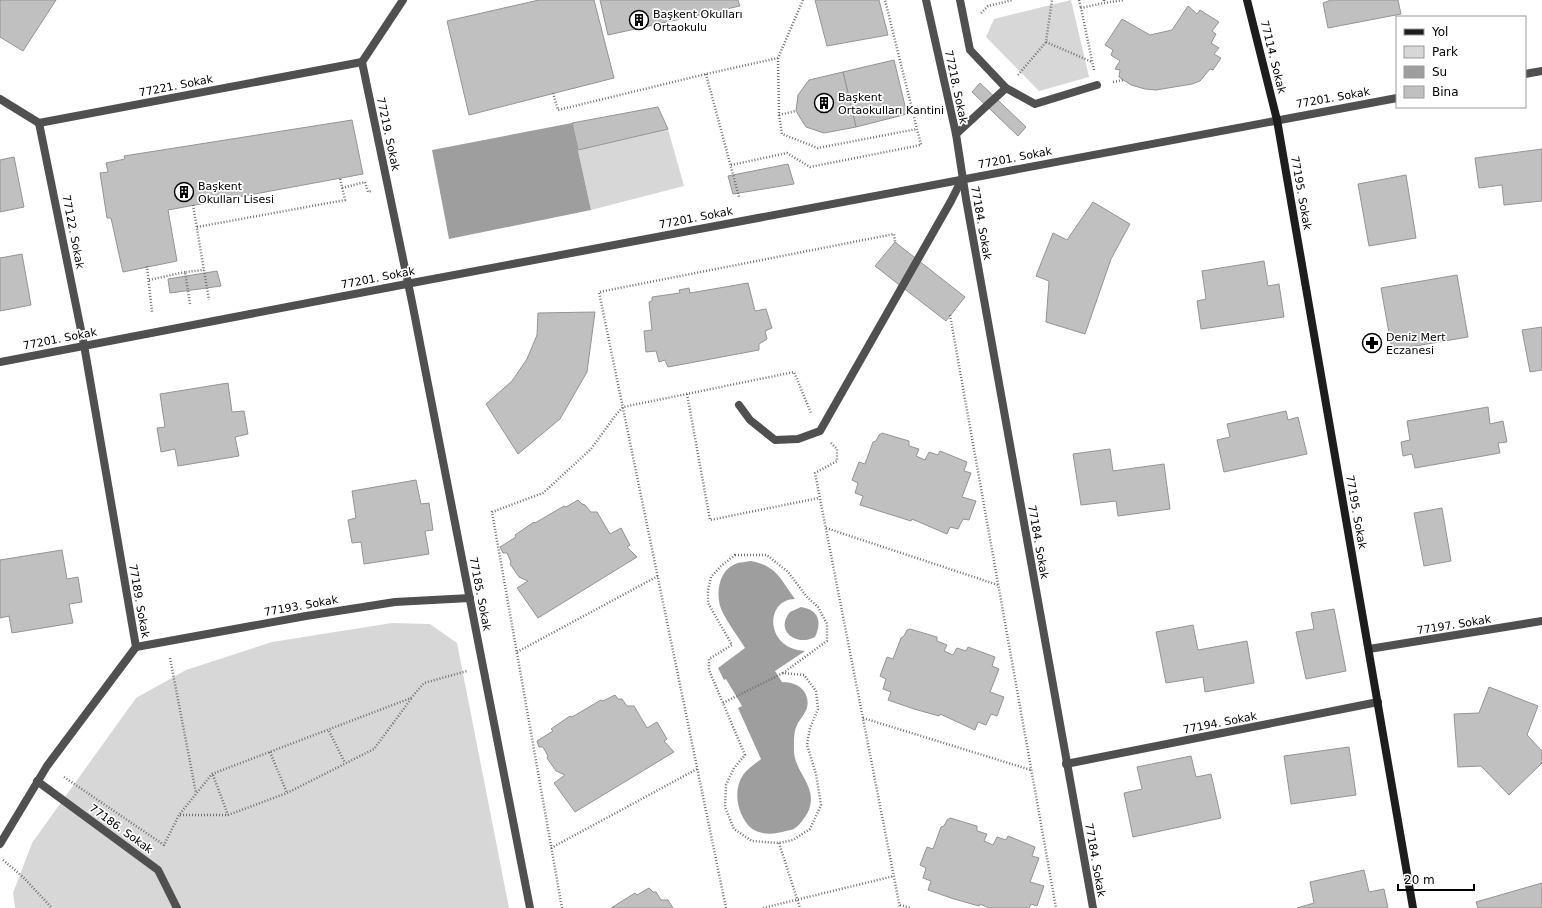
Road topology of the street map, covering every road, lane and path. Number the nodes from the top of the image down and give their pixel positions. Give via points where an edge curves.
1 (403, 0) edge
2 (803, 0) edge
3 (885, 0) edge
4 (926, 0) edge
5 (960, 0) edge
6 (1013, 0) edge
7 (1052, 0) edge
8 (1079, 0) edge
9 (1124, 0) edge
10 (1247, 0) edge
11 (1104, 2) edge
12 (1081, 8) junction
13 (966, 28) junction
14 (1046, 42) junction
15 (778, 58) junction
16 (362, 62) junction
17 (1092, 62) junction
18 (1542, 71) edge
19 (706, 74) junction
20 (1526, 74) edge
21 (1123, 80) dead end
22 (1097, 85) junction
23 (1006, 88) junction
24 (553, 94) dead end
25 (1396, 98) edge
26 (0, 99) edge
27 (796, 111) dead end
28 (779, 115) junction
29 (1277, 120) junction
30 (39, 123) junction
31 (917, 129) junction
32 (956, 134) junction
33 (731, 165) junction
34 (340, 178) dead end
35 (962, 179) junction
36 (371, 184) dead end
37 (342, 188) junction
38 (739, 197) dead end
39 (193, 205) dead end
40 (197, 228) junction
41 (895, 242) dead end
42 (147, 266) dead end
43 (204, 270) junction
44 (185, 272) junction
45 (149, 280) junction
46 (408, 284) junction
47 (209, 300) dead end
48 (190, 304) dead end
49 (152, 312) dead end
50 (950, 315) dead end
51 (84, 345) junction
52 (0, 362) edge
53 (686, 394) dead end
54 (739, 405) dead end
55 (623, 407) junction
56 (837, 449) dead end
57 (819, 498) junction
58 (825, 528) junction
59 (658, 576) junction
60 (998, 586) junction
61 (470, 598) junction
62 (1542, 621) edge
63 (167, 641) junction
64 (136, 647) junction
65 (1369, 649) junction
66 (517, 652) junction
67 (483, 666) junction
68 (783, 673) junction
69 (411, 698) junction
70 (1378, 702) junction
71 (723, 704) junction
72 (863, 718) junction
73 (329, 730) junction
74 (270, 752) junction
75 (345, 764) junction
76 (1066, 764) junction
77 (47, 766) junction
78 (697, 768) junction
79 (1031, 770) junction
80 (212, 774) junction
81 (37, 781) junction
82 (287, 793) junction
83 (196, 794) junction
84 (179, 815) junction
85 (228, 816) junction
86 (779, 843) junction
87 (0, 844) edge
88 (551, 848) junction
89 (0, 857) edge
90 (894, 876) junction
91 (798, 900) junction
92 (900, 906) edge
93 (52, 908) edge
94 (177, 908) edge
95 (530, 908) edge
96 (562, 908) edge
97 (726, 908) edge
98 (763, 908) edge
99 (800, 908) edge
100 (911, 908) edge
101 (1056, 908) edge
102 (1093, 908) edge
103 (1413, 908) edge

1 - 16 street
2 - 15 path
3 - 31 path
4 - 32 street, 77218. Sokak
5 - 13 street
6 - 13 path via 988,6
7 - 14 path
8 - 12 path
9 - 11 path
10 - 29 main road, 77114. Sokak
11 - 12 path
12 - 17 path
13 - 23 street via 970,50
14 - 17 path
14 - 23 path
15 - 19 path
15 - 28 path
16 - 30 street, 77221. Sokak
16 - 46 street, 77219. Sokak
17 - 22 path
18 - 20 street
19 - 24 path via 558,110
19 - 33 path
21 - 22 path
22 - 23 street via 1035,104
23 - 32 street
25 - 29 street, 77201. Sokak
26 - 30 street
27 - 28 path
28 - 31 path via 782,134 818,148
29 - 35 street, 77201. Sokak
29 - 65 main road, 77195. Sokak
30 - 51 street, 77122. Sokak
31 - 33 path via 921,145 810,167 787,154
32 - 35 street, 77218. Sokak
33 - 38 path
34 - 37 path
35 - 46 street, 77201. Sokak
35 - 54 street via 952,201 820,431 798,439 775,440 750,420
35 - 76 street, 77184. Sokak
36 - 37 path via 373,191 368,192 365,182
37 - 40 path via 345,200
39 - 40 path
40 - 43 path
41 - 55 path via 894,234 599,292
42 - 45 path
43 - 44 path
43 - 47 path
44 - 45 path
44 - 48 path
45 - 49 path
46 - 51 street, 77201. Sokak
46 - 61 street, 77185. Sokak
50 - 60 path
51 - 52 street, 77201. Sokak
51 - 64 street, 77189. Sokak
53 - 57 path via 710,520
55 - 59 path
55 - 66 path via 591,449 542,493 492,512
56 - 57 path via 837,461 815,473
57 - 58 path
58 - 60 path
58 - 72 path
59 - 66 path
59 - 78 path
60 - 79 path
61 - 63 street, 77193. Sokak via 395,602
61 - 67 street, 77185. Sokak
62 - 65 street, 77197. Sokak
63 - 64 street, 77193. Sokak
63 - 83 path
64 - 77 street, 77189. Sokak
65 - 70 main road, 77195. Sokak
66 - 88 path
67 - 69 path via 424,683
67 - 95 street, 77185. Sokak
68 - 71 path
68 - 71 path via 827,641 827,624 818,607 788,572 767,555 735,555 711,578 708,590 708,603 732,645 709,660 708,670
68 - 86 path via 804,675 816,691 818,708 807,745 816,774 821,805 810,829 793,840
69 - 73 path
69 - 75 path via 374,749
70 - 76 street, 77194. Sokak
70 - 103 main road, 77195. Sokak
71 - 86 path via 746,755 734,768 726,785 725,807 734,829 752,841
72 - 79 path
72 - 90 path
73 - 74 path
73 - 75 path
74 - 80 path
74 - 82 path
75 - 82 path
76 - 102 street, 77184. Sokak
77 - 81 street, 77189. Sokak
77 - 84 path via 164,845
78 - 88 path
78 - 97 path
79 - 101 path
80 - 83 path
80 - 85 path
81 - 87 street, 77189. Sokak
81 - 94 street, 77186. Sokak via 158,870
82 - 85 path
83 - 84 path
84 - 85 path
86 - 91 path
88 - 96 path
89 - 93 path
90 - 91 path
90 - 92 path
91 - 98 path
91 - 99 path
92 - 100 path

